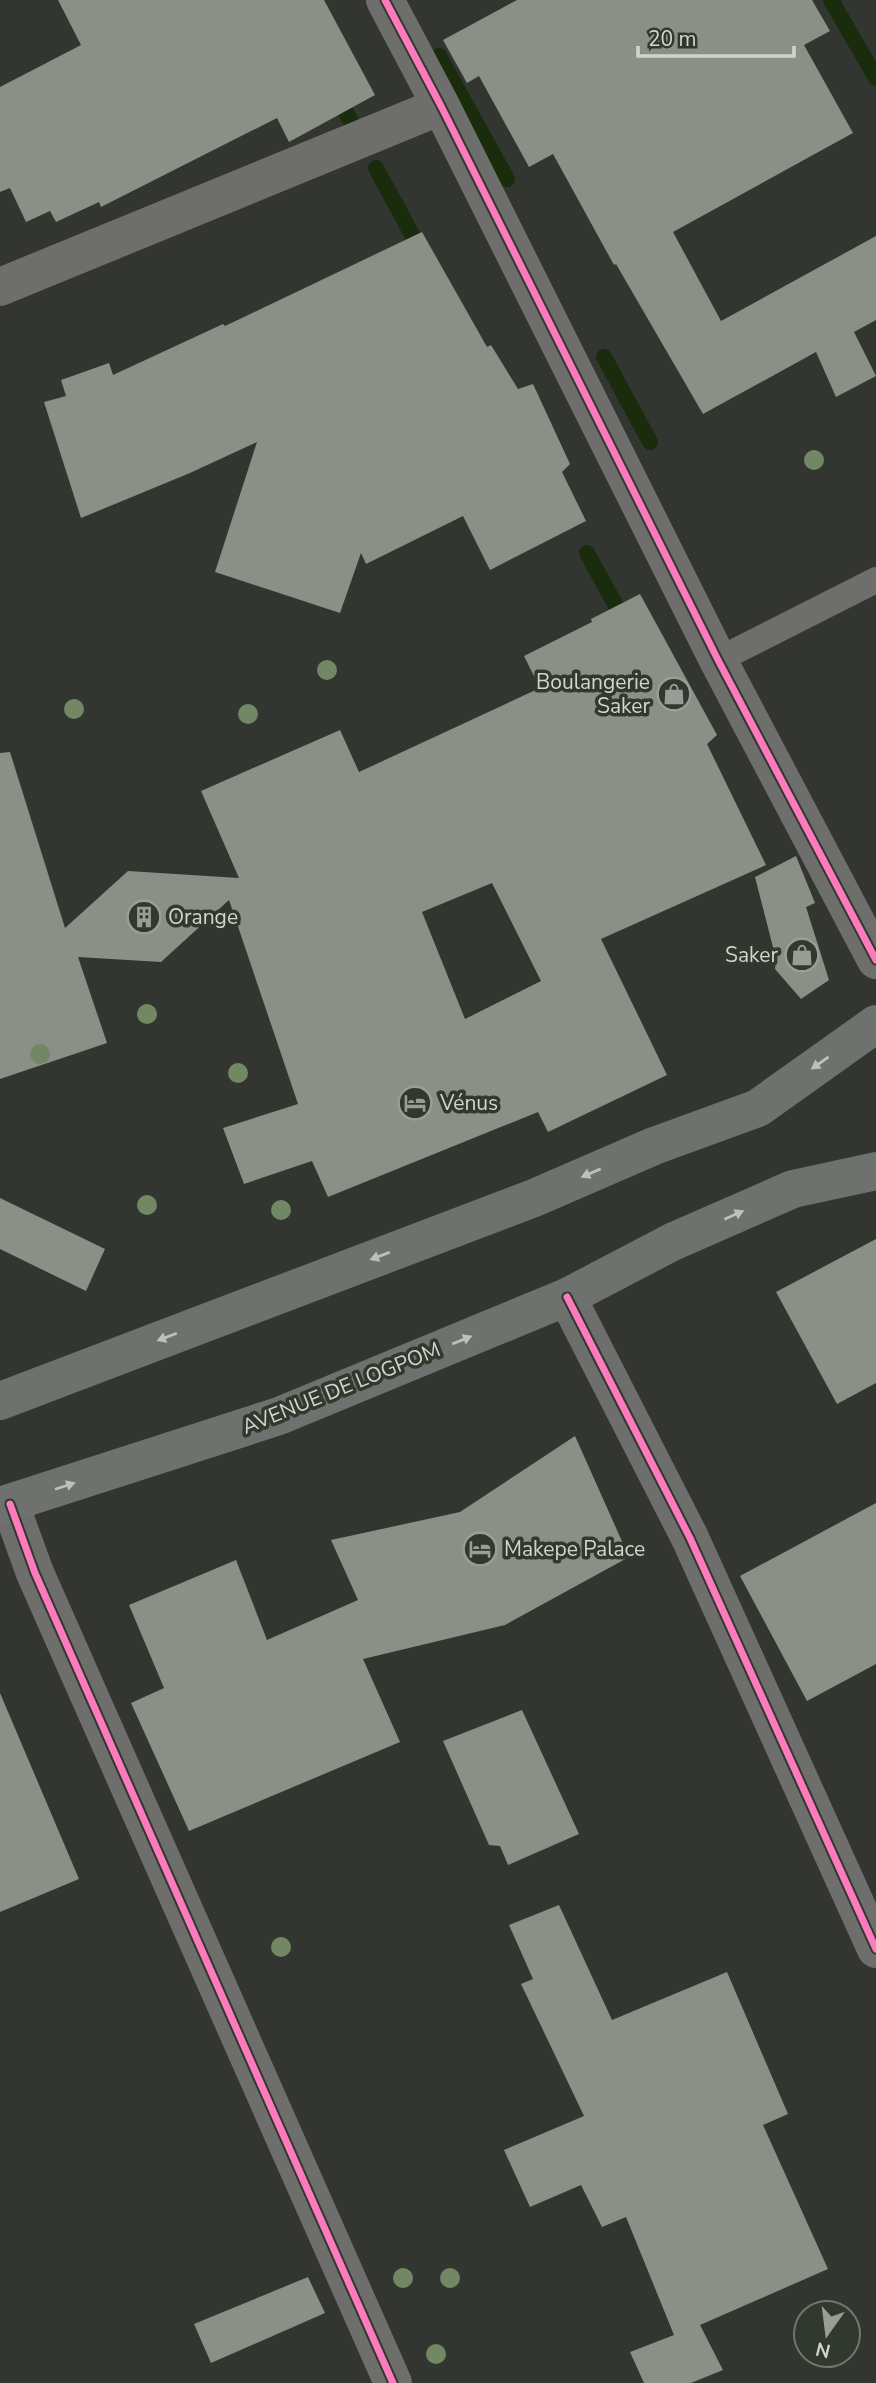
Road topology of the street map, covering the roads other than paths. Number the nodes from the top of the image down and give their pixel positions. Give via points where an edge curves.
1 (385, 0) edge
2 (441, 106) junction
3 (0, 288) edge
4 (876, 580) edge
5 (718, 660) junction
6 (876, 960) edge
7 (876, 1024) edge
8 (876, 1171) edge
9 (567, 1297) junction
10 (0, 1401) edge
11 (5, 1505) edge
12 (876, 1950) edge
13 (393, 2383) edge

1 - 2 street
2 - 3 street
2 - 5 street
4 - 5 lane
5 - 6 street
7 -> 10 main road via 758,1108
9 -> 8 main road, AVENUE DE LOGPOM via 672,1242 793,1189
11 -> 9 main road, AVENUE DE LOGPOM via 279,1416
9 - 12 street via 690,1538
11 - 13 street

